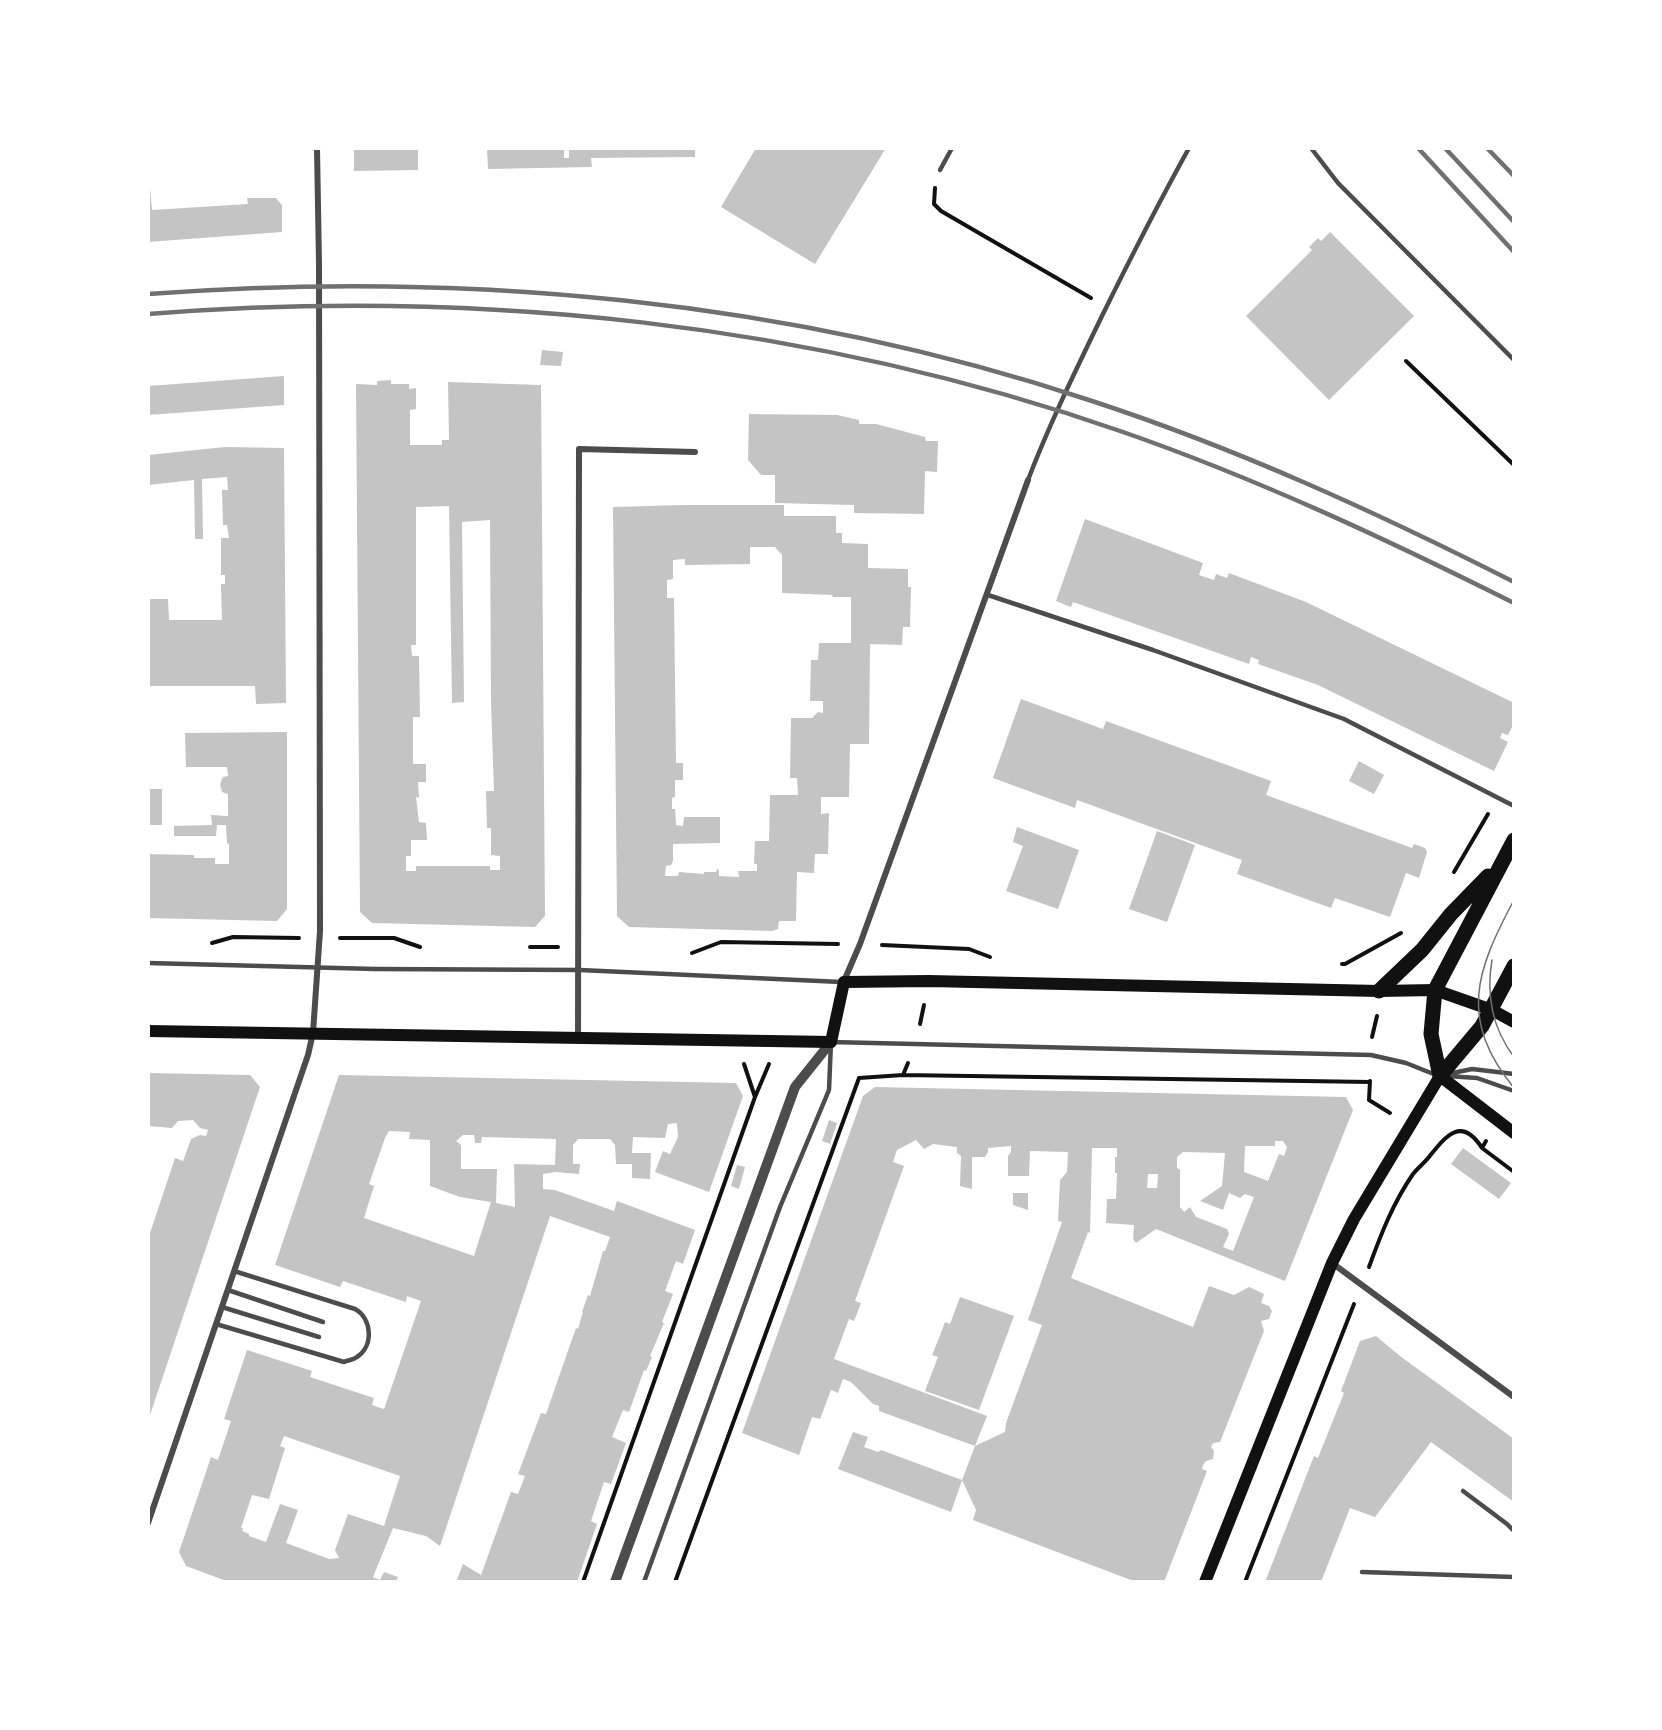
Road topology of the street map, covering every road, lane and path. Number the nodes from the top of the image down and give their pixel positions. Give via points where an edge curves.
1 (317, 148) edge
2 (952, 148) edge
3 (1189, 148) edge
4 (1311, 148) edge
5 (940, 170) joint
6 (1092, 298) dead end
7 (1514, 360) edge
8 (1406, 361) dead end
9 (695, 452) dead end
10 (1514, 465) edge
11 (1028, 480) joint
12 (988, 595) junction
13 (1499, 798) junction
14 (1514, 806) edge
15 (1514, 840) edge
16 (1499, 866) junction
17 (1452, 877) dead end
18 (1406, 930) dead end
19 (319, 938) junction
20 (210, 943) dead end
21 (860, 944) junction
22 (430, 947) dead end
23 (522, 947) dead end
24 (579, 947) junction
25 (940, 948) junction
26 (682, 953) dead end
27 (996, 959) dead end
28 (148, 963) edge
29 (1334, 964) dead end
30 (1514, 966) edge
31 (319, 967) junction
32 (580, 970) junction
33 (929, 981) junction
34 (844, 982) junction
35 (1435, 990) junction
36 (1379, 991) junction
37 (1492, 1010) junction
38 (1514, 1022) edge
39 (148, 1031) edge
40 (313, 1033) junction
41 (578, 1037) junction
42 (739, 1040) junction
43 (778, 1041) junction
44 (831, 1042) junction
45 (916, 1044) junction
46 (1514, 1074) edge
47 (903, 1075) junction
48 (1440, 1076) junction
49 (1370, 1082) dead end
50 (1514, 1091) edge
51 (755, 1097) junction
52 (1514, 1133) edge
53 (1448, 1135) dead end
54 (1482, 1148) dead end
55 (1514, 1172) edge
56 (1332, 1263) junction
57 (234, 1271) junction
58 (1362, 1285) junction
59 (228, 1290) junction
60 (222, 1307) junction
61 (323, 1322) dead end
62 (216, 1324) junction
63 (319, 1337) dead end
64 (1514, 1397) edge
65 (1463, 1491) dead end
66 (148, 1523) edge
67 (1514, 1531) edge
68 (1362, 1572) dead end
69 (1514, 1577) edge
70 (583, 1581) edge
71 (615, 1581) edge
72 (644, 1581) edge
73 (675, 1581) edge
74 (1205, 1581) edge
75 (1245, 1581) edge

1 - 19 street
2 - 5 lane
3 - 11 lane via 1080,360
4 - 7 lane via 1338,183
5 - 6 path via 933,195 934,204 941,211
8 - 10 path
9 - 24 street via 579,449
11 - 12 street
12 - 13 lane via 1344,719
12 - 21 street
13 - 14 lane
13 - 17 path
15 - 16 main road
16 - 35 main road
16 - 36 main road
18 - 29 path via 1345,964
19 - 20 path via 233,937
19 - 22 path via 394,938
19 - 31 street
21 - 25 path
21 - 26 path via 721,942
21 - 34 street
23 - 24 path
24 - 32 street
25 - 27 path via 969,949
25 - 33 path
28 - 31 lane
30 - 37 main road
31 - 32 lane
31 - 40 street
32 - 34 lane
32 - 41 street
33 - 34 main road
33 - 36 main road
33 - 45 path
34 - 44 main road
35 - 36 main road
35 - 37 main road
35 - 48 main road via 1431,1034
37 - 38 main road
37 - 48 main road
39 - 40 main road
40 - 41 main road
40 - 57 street
41 - 42 main road
42 - 43 main road
42 - 51 path
43 - 44 main road
43 - 51 path
44 - 45 lane
44 - 71 street via 795,1087
44 - 72 lane via 829,1090 780,1208
45 - 47 path
45 - 48 lane via 1371,1055 1406,1062
46 - 48 lane via 1472,1069
47 - 49 path
47 - 73 path via 860,1078
48 - 50 lane via 1477,1078
48 - 52 main road
48 - 56 main road
51 - 70 path
53 - 58 path via 1414,1172 1392,1208
54 - 55 path
56 - 58 street
56 - 74 main road
57 - 59 street
57 - 62 lane via 361,1312 369,1330 363,1352 344,1362
58 - 64 street
58 - 75 path
59 - 60 street
59 - 61 lane
60 - 62 street
60 - 63 lane
62 - 66 street
65 - 67 lane
68 - 69 lane

